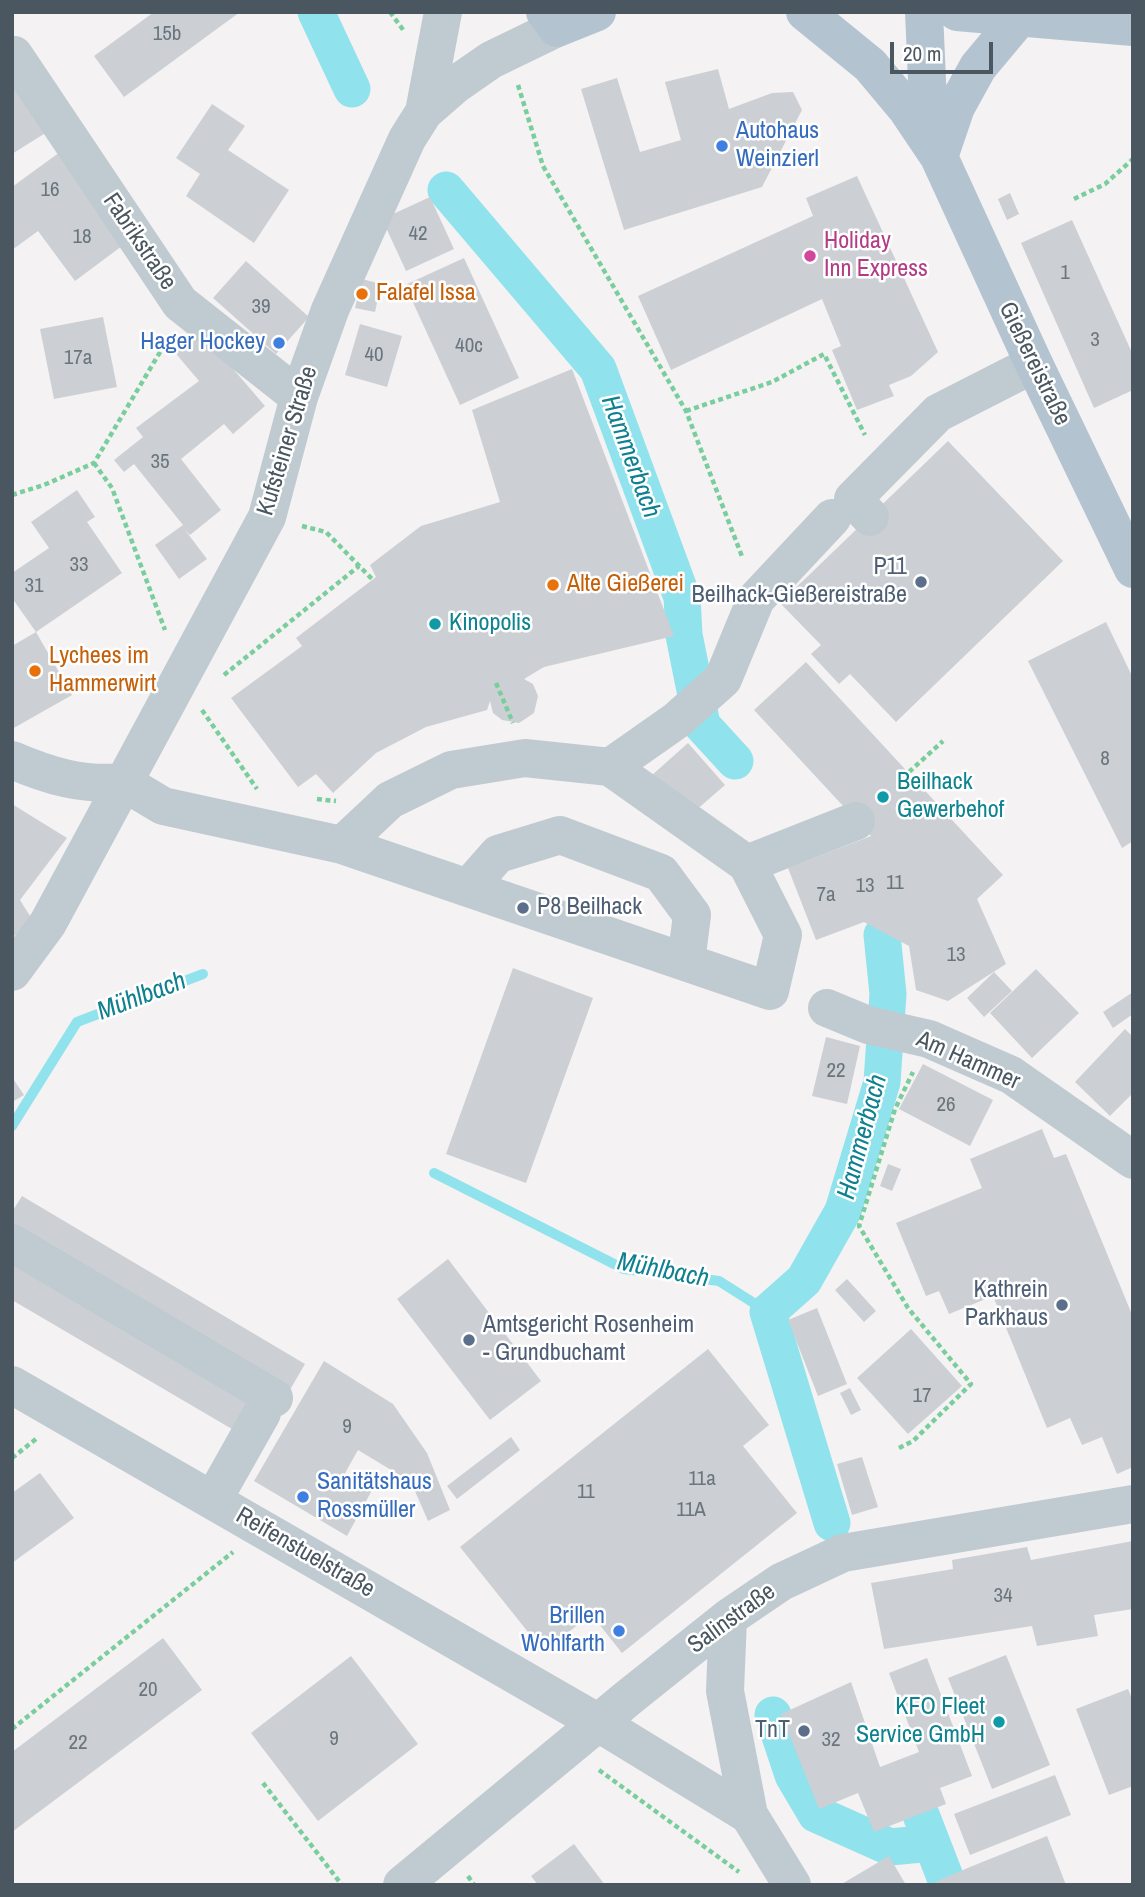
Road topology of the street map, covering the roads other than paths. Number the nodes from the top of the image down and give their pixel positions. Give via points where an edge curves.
1 (443, 12) edge
2 (597, 12) edge
3 (805, 12) edge
4 (924, 12) edge
5 (957, 12) edge
6 (1019, 18) junction
7 (551, 20) edge
8 (1133, 27) edge
9 (13, 55) edge
10 (424, 112) junction
11 (939, 157) junction
12 (1034, 365) junction
13 (299, 397) junction
14 (870, 517) dead end
15 (832, 518) dead end
16 (1133, 569) edge
17 (12, 760) edge
18 (610, 767) junction
19 (123, 782) junction
20 (856, 821) dead end
21 (342, 845) junction
22 (747, 864) junction
23 (468, 888) junction
24 (686, 962) junction
25 (12, 972) edge
26 (827, 1008) dead end
27 (1133, 1160) edge
28 (12, 1243) edge
29 (12, 1385) edge
30 (213, 1500) junction
31 (1133, 1504) edge
32 (729, 1618) junction
33 (597, 1722) junction
34 (749, 1815) junction
35 (790, 1881) edge
36 (402, 1885) edge

1 - 10 street
2 - 7 main road, Kufsteiner Straße
3 - 11 main road, Gießereistraße via 870,65
4 - 11 main road, Gießereistraße via 928,103
5 - 6 main road
6 - 8 main road
6 - 11 main road via 978,67 956,107
7 - 10 street, Kufsteiner Straße via 455,85
9 - 13 street, Fabrikstraße via 180,303
10 - 13 street, Kufsteiner Straße via 407,139 330,310
11 - 12 main road, Gießereistraße
12 - 14 street via 937,413 853,499
12 - 16 main road, Gießereistraße
13 - 19 street, Kufsteiner Straße via 267,517 204,670
15 - 18 street via 756,599 723,679 677,720
17 - 19 street via 91,784
18 - 21 street via 525,758 451,770 390,800
18 - 22 street
19 - 21 street via 163,806
19 - 25 street, Kufsteiner Straße via 47,923
20 - 22 street
21 - 23 street
22 - 24 street via 783,934 770,990
23 - 24 street
23 - 24 street via 498,854 560,835 662,873 692,915
26 - 27 street, Am Hammer via 868,1025 929,1040 1011,1075
28 - 30 street via 268,1405
29 - 30 street, Reifenstuelstraße
30 - 33 street, Reifenstuelstraße
31 - 32 street, Salinstraße via 843,1553 781,1582
32 - 33 street, Salinstraße
32 - 34 street via 725,1691
33 - 34 street, Reifenstuelstraße
33 - 36 street, Salinstraße
34 - 35 street

